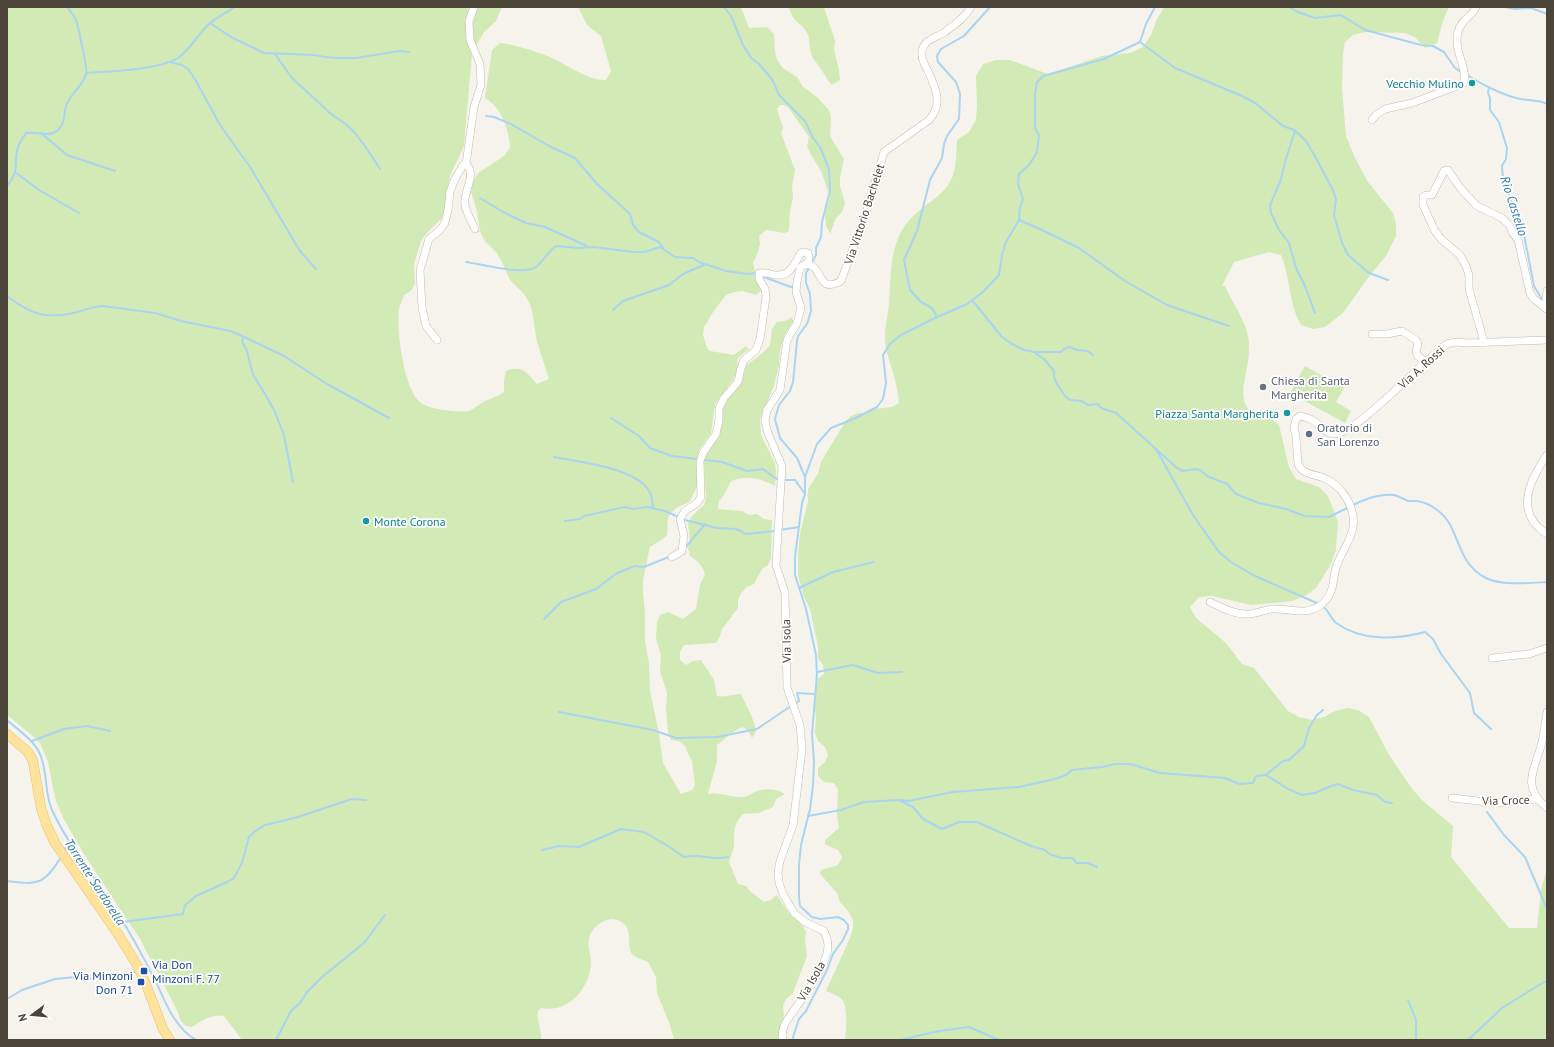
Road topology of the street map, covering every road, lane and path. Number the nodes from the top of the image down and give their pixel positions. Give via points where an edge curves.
1 (474, 7) edge
2 (971, 7) edge
3 (1476, 7) edge
4 (1372, 120) dead end
5 (466, 164) junction
6 (475, 229) dead end
7 (808, 264) junction
8 (1547, 291) edge
9 (1546, 309) edge
10 (1372, 334) dead end
11 (437, 340) dead end
12 (1547, 340) edge
13 (1484, 342) junction
14 (1426, 363) junction
15 (1547, 455) edge
16 (1547, 534) edge
17 (672, 557) dead end
18 (1210, 602) dead end
19 (1547, 648) edge
20 (1492, 658) dead end
21 (1547, 712) edge
22 (7, 734) edge
23 (1452, 798) dead end
24 (1537, 799) junction
25 (1547, 808) edge
26 (170, 1040) edge
27 (783, 1040) edge

1 - 5 street via 469,21 470,40 480,64 481,85 474,107
2 - 7 street, Via Vittorio Bachelet via 967,14 925,44 922,52 924,63 937,96 935,114 884,152 866,213 841,281 828,285 822,282 815,268
3 - 4 street via 1466,17 1458,32 1456,45 1465,76 1464,83 1412,103 1385,109
5 - 6 street via 471,176 465,206
5 - 11 street via 463,164 454,181 445,223 429,239 420,270 426,326
7 - 17 street via 810,258 805,252 801,253 790,272 784,275 759,273 759,279 766,290 760,339 756,350 744,360 738,382 719,408 716,434 700,460 701,497 680,518 684,536 682,551
7 - 27 street, Via Isola via 800,268 796,282 801,308 797,323 787,340 780,390 767,410 765,421 782,466 776,565 785,593 787,687 802,736 793,825 778,872 779,883 794,913 805,922 824,931 828,948 813,982 784,1024
8 - 9 street
9 - 13 street via 1530,293 1518,240 1510,226 1502,218 1477,206 1461,189 1451,173 1448,170 1444,171 1432,195 1423,196 1422,202 1435,231 1460,255 1466,266 1469,289
10 - 14 street via 1402,331 1416,340 1416,352
12 - 13 street, Via A. Rossi
13 - 14 street, Via A. Rossi via 1447,344
14 - 18 street, Via A. Rossi via 1341,434 1324,430 1312,420 1300,416 1296,419 1294,427 1299,468 1304,473 1328,479 1333,483 1348,500 1353,516 1352,534 1337,563 1333,588 1322,604 1303,612 1272,609 1245,614
15 - 16 street via 1531,484 1528,505 1533,522
19 - 20 street via 1529,654
21 - 24 street via 1541,745 1531,777 1532,790
22 - 26 main road via 28,752 33,761 41,808 55,843 134,960
23 - 24 street, Via Croce via 1496,803
24 - 25 street

